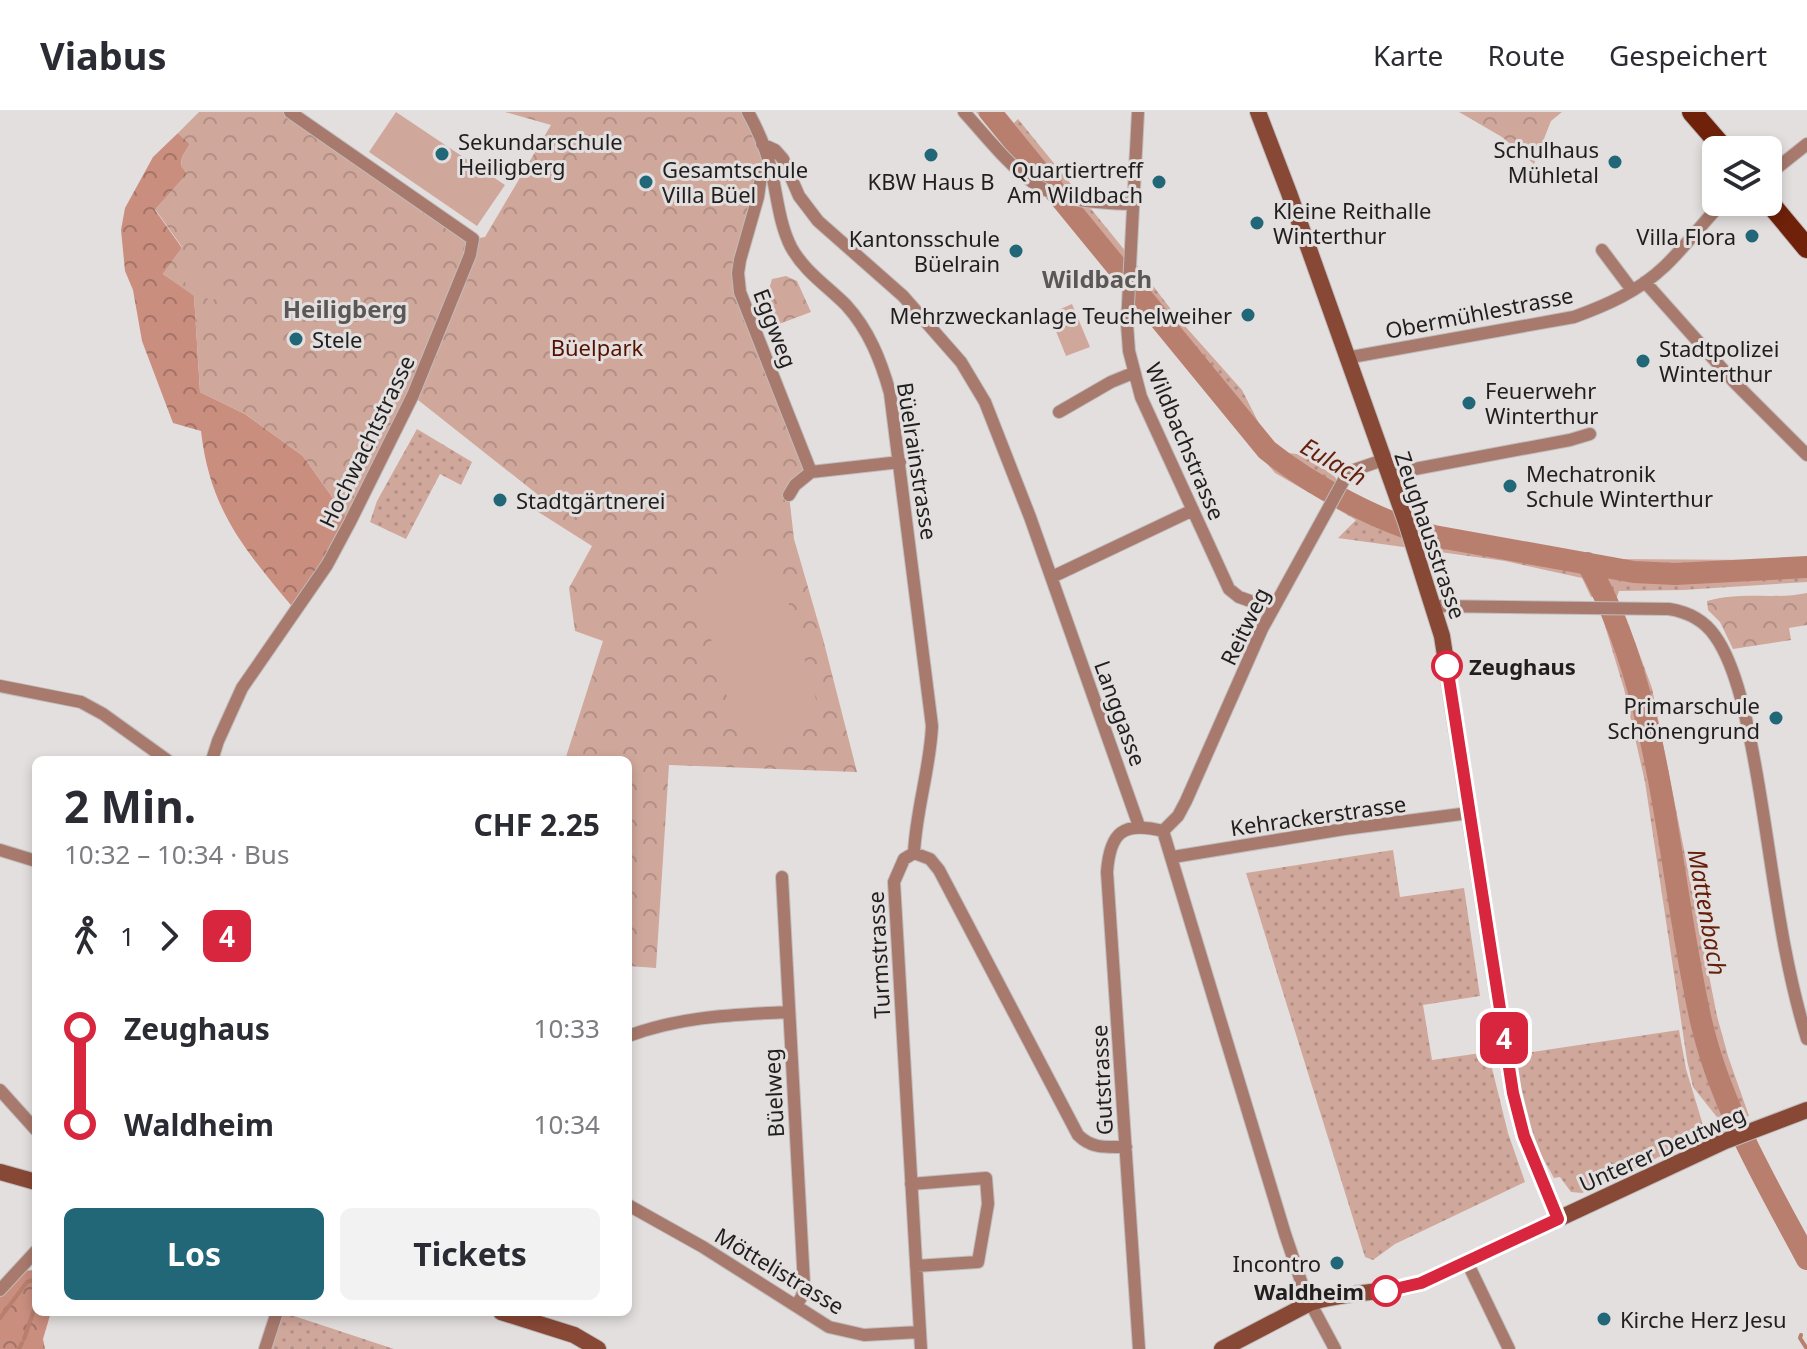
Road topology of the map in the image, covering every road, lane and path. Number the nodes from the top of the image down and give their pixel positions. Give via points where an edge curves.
1 (290, 112) edge
2 (748, 112) edge
3 (964, 112) edge
4 (1138, 112) edge
5 (1258, 112) edge
6 (1692, 112) edge
7 (1713, 136) edge
8 (762, 144) junction
9 (1807, 144) edge
10 (1782, 164) edge
11 (770, 166) junction
12 (1133, 204) junction
13 (1710, 216) edge
14 (1780, 216) edge
15 (1807, 248) edge
16 (1602, 250) dead end
17 (1645, 282) junction
18 (1632, 290) junction
19 (1346, 358) junction
20 (1133, 373) junction
21 (1059, 412) dead end
22 (1590, 434) dead end
23 (1807, 455) edge
24 (900, 462) junction
25 (1385, 467) junction
26 (811, 472) junction
27 (789, 495) dead end
28 (1193, 510) junction
29 (1052, 577) junction
30 (1434, 606) junction
31 (1273, 609) junction
32 (0, 686) edge
33 (161, 756) edge
34 (213, 756) edge
35 (1469, 813) junction
36 (1139, 826) junction
37 (1163, 831) junction
38 (0, 850) edge
39 (914, 853) junction
40 (1173, 857) junction
41 (32, 860) edge
42 (782, 877) dead end
43 (788, 1012) junction
44 (632, 1035) edge
45 (1807, 1039) edge
46 (0, 1090) edge
47 (1807, 1110) edge
48 (32, 1126) edge
49 (1126, 1147) junction
50 (0, 1172) edge
51 (32, 1181) edge
52 (911, 1184) junction
53 (632, 1207) edge
54 (1558, 1219) junction
55 (32, 1255) edge
56 (1467, 1262) junction
57 (916, 1266) junction
58 (0, 1290) edge
59 (1310, 1303) junction
60 (796, 1306) junction
61 (276, 1316) edge
62 (514, 1316) edge
63 (920, 1332) junction
64 (265, 1349) edge
65 (598, 1349) edge
66 (921, 1349) edge
67 (1139, 1349) edge
68 (1222, 1349) edge
69 (1335, 1349) edge
70 (1509, 1349) edge

1 - 34 street, Hochwachtstrasse via 473,239 413,395 327,565 242,688
2 - 8 street, Büelrainstrasse
3 - 12 street via 1037,185 1076,199
4 - 12 street, Wildbachstrasse
5 - 19 street, Zeughausstrasse
6 - 7 main road
8 - 11 street, Büelrainstrasse
8 - 29 street, Langgasse via 783,159 799,196 818,221 903,296 961,362 985,402
9 - 10 street
11 - 24 street, Büelrainstrasse via 791,247 809,272 848,307 873,346 890,393
11 - 26 street, Eggweg via 761,176 744,243 740,292
12 - 20 street, Wildbachstrasse
13 - 17 street, Obermühlestrasse
14 - 15 main road
16 - 18 street
17 - 18 street, Obermühlestrasse
17 - 23 street
18 - 19 street, Obermühlestrasse via 1574,317
19 - 25 street, Zeughausstrasse
20 - 21 street
20 - 28 street, Wildbachstrasse
22 - 25 street, Reitweg
24 - 26 street
24 - 39 street, Büelrainstrasse via 932,726
25 - 30 street, Zeughausstrasse
25 - 31 street, Reitweg via 1351,471
26 - 27 street
28 - 29 street
28 - 31 street, Wildbachstrasse via 1229,589
29 - 36 street, Langgasse
30 - 35 street, Zeughausstrasse
30 - 45 street via 1669,609 1687,613 1715,636 1749,732
31 - 37 street, Reitweg via 1186,801
32 - 33 street via 81,702
35 - 40 street, Kehrackerstrasse
35 - 54 street, Zeughausstrasse via 1513,1093 1524,1136
36 - 37 street
36 - 49 street, Gutstrasse via 1123,830 1112,841 1107,872
37 - 40 street
38 - 41 street
39 - 49 street via 930,859 939,870 1078,1135 1098,1147
39 - 52 street, Turmstrasse via 904,859 894,882
40 - 59 street
42 - 43 street, Büelweg
43 - 44 street via 705,1016
43 - 60 street, Büelweg via 804,1284
46 - 48 street
47 - 54 street, Unterer Deutweg via 1725,1141
49 - 67 street, Gutstrasse
50 - 51 street
52 - 57 street, Turmstrasse
52 - 57 street via 986,1178 988,1204 978,1262
53 - 60 street, Möttelistrasse
54 - 56 street, Unterer Deutweg
55 - 58 street
56 - 59 street, Unterer Deutweg via 1406,1288
56 - 70 street
57 - 63 street, Turmstrasse
59 - 68 street, Unterer Deutweg
59 - 69 street
60 - 63 street, Möttelistrasse via 844,1332
61 - 64 street
62 - 65 street via 574,1335
63 - 66 street, Turmstrasse

